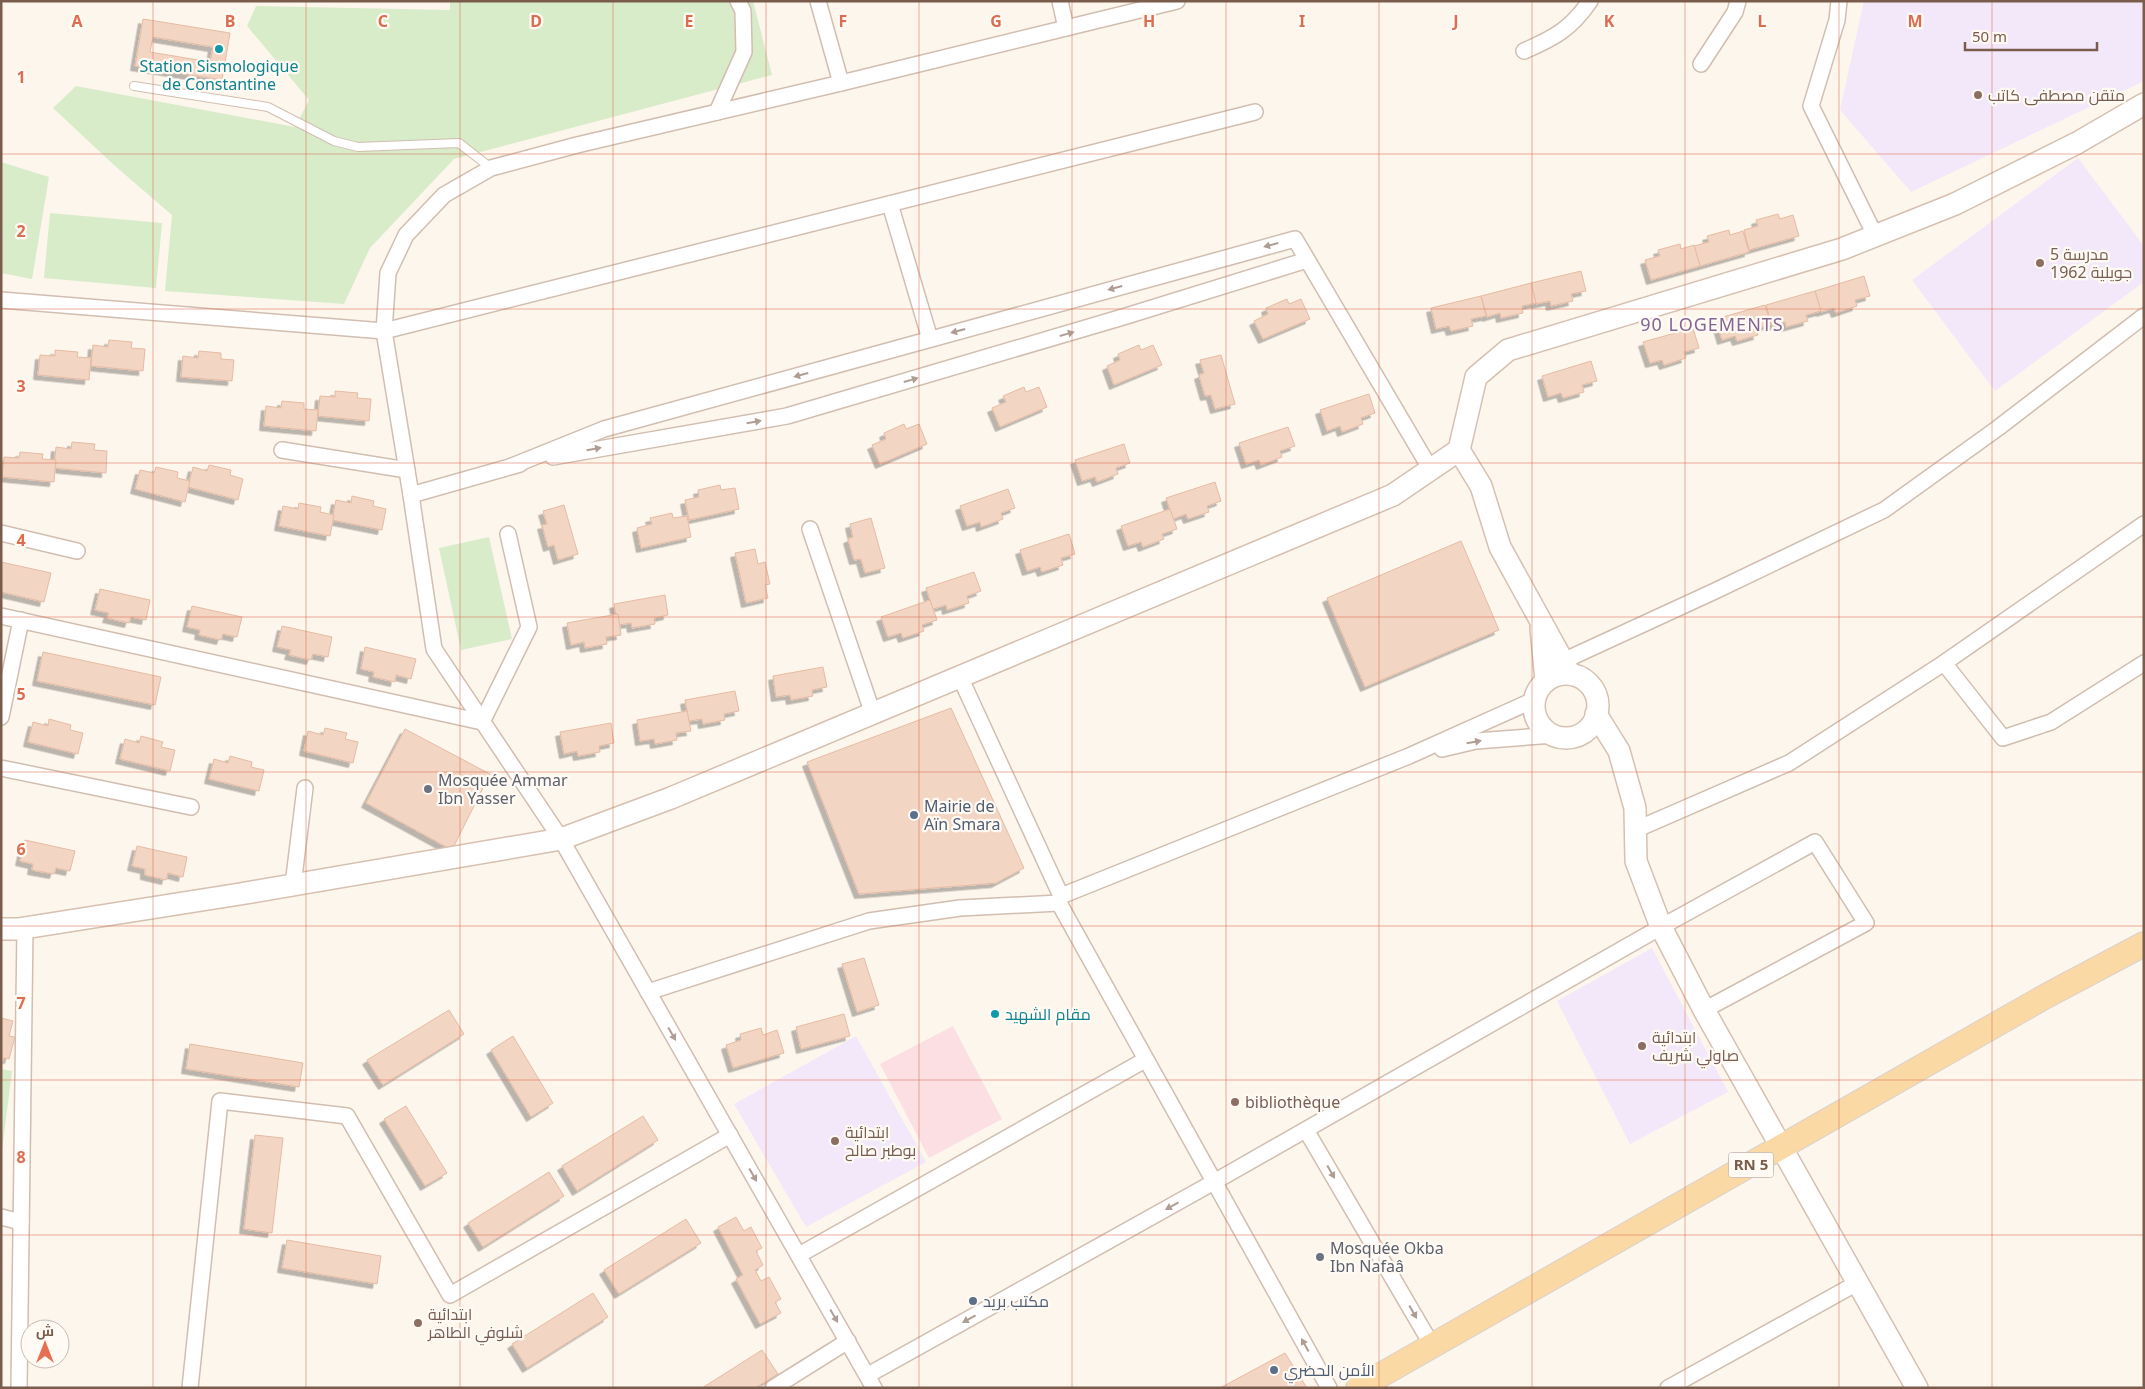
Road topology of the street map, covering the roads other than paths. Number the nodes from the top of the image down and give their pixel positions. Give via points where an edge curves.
1 (738, 1) edge
2 (818, 1) edge
3 (1060, 1) edge
4 (1177, 1) edge
5 (1590, 1) edge
6 (1738, 1) edge
7 (1839, 1) edge
8 (1066, 28) junction
9 (1524, 51) dead end
10 (1701, 64) dead end
11 (841, 83) junction
12 (134, 86) dead end
13 (2144, 104) edge
14 (717, 112) junction
15 (1255, 112) dead end
16 (492, 168) junction
17 (890, 204) junction
18 (1875, 235) junction
19 (1307, 260) junction
20 (1, 300) edge
21 (2144, 316) edge
22 (384, 331) junction
23 (930, 339) junction
24 (282, 450) dead end
25 (1459, 450) junction
26 (512, 466) junction
27 (407, 470) junction
28 (1431, 470) junction
29 (412, 495) junction
30 (2144, 524) edge
31 (810, 529) dead end
32 (1, 534) edge
33 (508, 534) dead end
34 (77, 551) dead end
35 (1, 616) edge
36 (1540, 618) junction
37 (21, 620) junction
38 (2144, 662) edge
39 (1944, 663) junction
40 (1567, 668) junction
41 (960, 678) junction
42 (1546, 681) junction
43 (1534, 700) junction
44 (873, 714) junction
45 (1596, 714) junction
46 (1, 717) edge
47 (482, 722) junction
48 (1554, 735) junction
49 (1409, 756) junction
50 (1, 768) edge
51 (306, 788) dead end
52 (191, 807) dead end
53 (1635, 830) junction
54 (561, 839) junction
55 (293, 885) junction
56 (1060, 899) junction
57 (1661, 927) junction
58 (25, 928) junction
59 (1, 929) edge
60 (2144, 944) edge
61 (648, 992) junction
62 (1704, 1010) junction
63 (1145, 1060) junction
64 (1306, 1130) junction
65 (730, 1135) junction
66 (1782, 1148) junction
67 (1214, 1182) junction
68 (1, 1217) edge
69 (21, 1222) junction
70 (799, 1255) junction
71 (1859, 1282) junction
72 (848, 1341) junction
73 (1434, 1346) junction
74 (1384, 1381) edge
75 (871, 1382) edge
76 (19, 1388) edge
77 (190, 1388) edge
78 (773, 1388) edge
79 (1329, 1388) edge
80 (1358, 1388) edge
81 (1668, 1388) edge
82 (1917, 1388) edge

1 - 14 street via 743,11 744,52
2 - 11 street
3 - 8 street
4 - 8 street
5 - 9 street via 1580,15 1554,38
6 - 10 street via 1735,12
7 - 18 street via 1837,20 1812,106
8 - 11 street
11 - 14 street
12 - 16 lane via 268,106 334,141 358,147 459,143
13 - 18 main road via 2078,143 1955,204
14 - 16 street
15 - 17 street
16 - 22 street via 444,195 406,235 388,273
17 - 22 street
17 - 23 street
18 - 25 main road via 1832,252 1508,350 1476,377
19 -> 23 street via 1294,239
26 -> 19 street via 787,416
19 - 28 street
20 - 22 street
21 - 40 street via 1884,510 1714,591
22 - 27 street
23 -> 26 street via 604,429
24 - 27 street
25 - 28 main road
25 - 36 main road via 1480,486 1500,547
26 - 29 street
27 - 29 street
28 - 41 main road via 1393,496
29 - 47 street via 434,649
30 - 39 street
31 - 44 street
32 - 34 street
33 - 47 street via 529,627
35 - 37 street
36 - 40 main road
36 - 42 main road
37 - 46 street
37 - 47 street
38 - 39 street via 2051,722 2003,738
39 - 53 street via 1788,763
40 - 42 main road
40 - 45 main road via 1589,684 1596,698
41 - 44 main road
41 - 56 street
42 - 43 main road
43 - 48 main road via 1540,725
43 - 49 street
44 - 54 main road via 671,798
45 - 48 main road via 1588,728 1575,736
45 - 53 main road via 1618,751 1635,808
47 - 54 street
49 -> 48 street via 1476,741
49 - 56 street
50 - 52 street
51 - 55 street
53 - 57 main road via 1636,862
54 - 55 main road
54 - 61 street
55 - 58 main road
56 - 61 street via 868,921
56 - 63 street
57 - 62 main road
57 - 62 street via 1815,842 1866,923
57 - 64 street
58 - 59 main road
58 - 69 street
60 - 66 main road, RN 5 via 2046,996
61 -> 65 street
62 - 66 main road
63 - 67 street
63 - 70 street
64 - 67 street
64 -> 73 street
65 -> 70 street
65 - 77 street via 450,1295 347,1116 220,1101
66 - 71 main road
66 - 73 main road, RN 5
67 -> 75 street
79 -> 67 street
68 - 69 street
69 - 76 street
70 -> 72 street
71 - 81 street
71 - 82 main road
72 - 75 street
72 - 78 street
73 - 74 main road, RN 5
74 - 80 main road, RN 5

